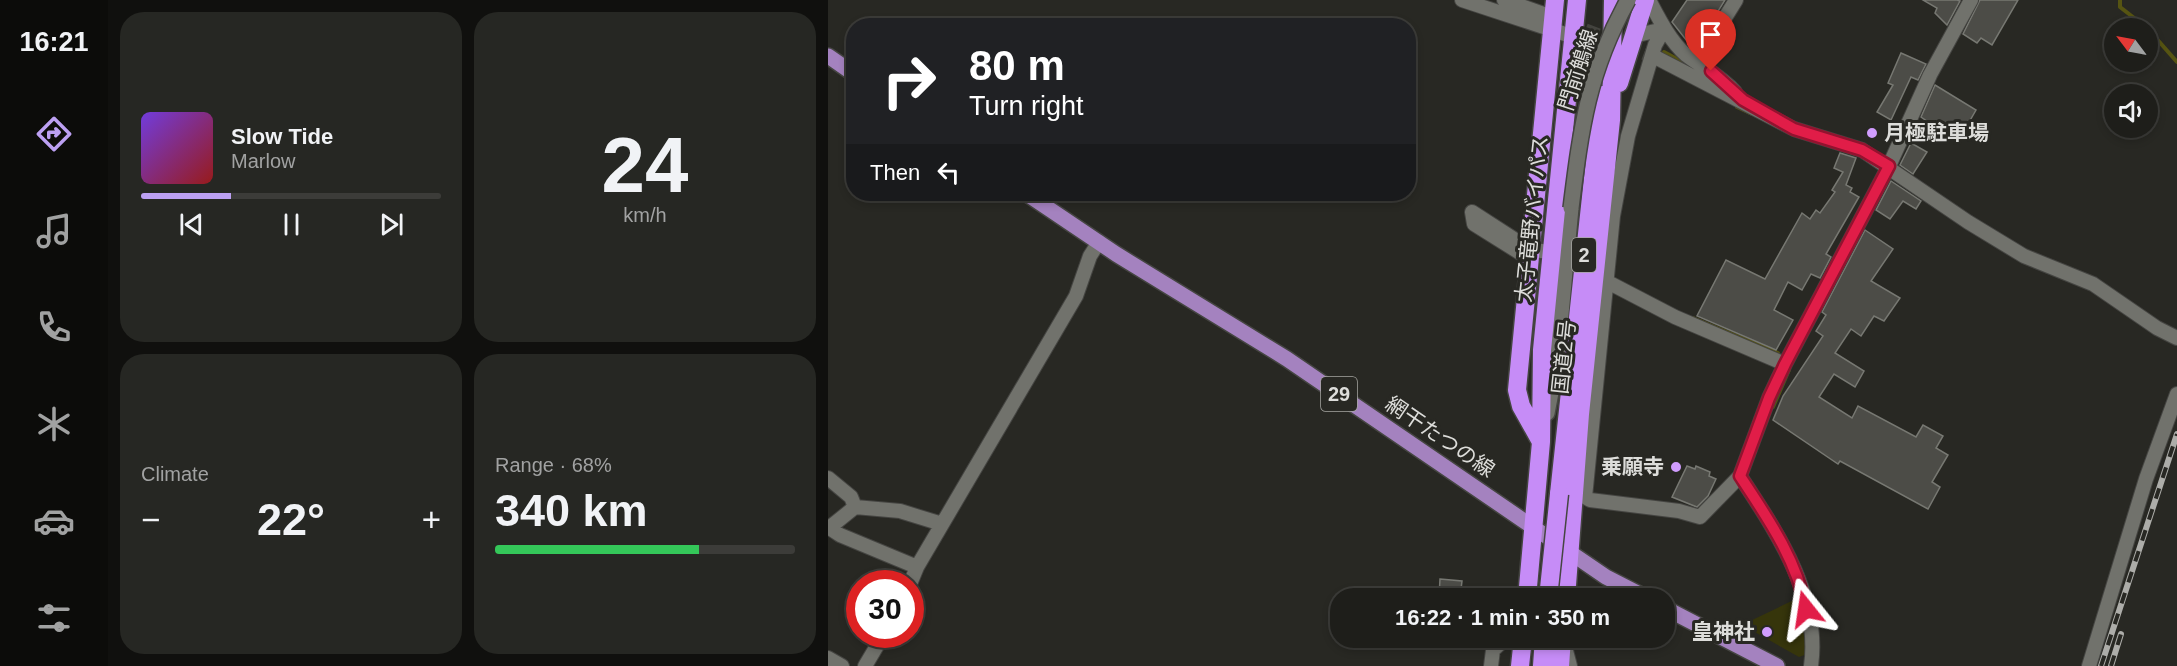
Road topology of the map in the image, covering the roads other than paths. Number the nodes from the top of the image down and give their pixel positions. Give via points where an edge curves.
1 (1462, 0) edge
2 (1504, 0) edge
3 (1577, 0) edge
4 (1628, 0) edge
5 (1645, 0) edge
6 (1649, 0) edge
7 (1736, 0) edge
8 (1971, 0) edge
9 (1613, 8) edge
10 (1551, 15) edge
11 (1664, 29) junction
12 (1633, 36) junction
13 (1574, 37) junction
14 (828, 56) edge
15 (1658, 58) tunnel mouth
16 (1698, 61) junction
17 (846, 68) edge
18 (1743, 100) junction
19 (1611, 120) junction
20 (1889, 166) junction
21 (1038, 201) edge
22 (1608, 218) junction
23 (1099, 242) junction
24 (1552, 252) junction
25 (1528, 253) junction
26 (1605, 283) junction
27 (2177, 338) edge
28 (1785, 364) junction
29 (2177, 394) edge
30 (1587, 411) junction
31 (1541, 442) junction
32 (1740, 476) junction
33 (828, 478) edge
34 (855, 507) junction
35 (942, 525) junction
36 (829, 527) edge
37 (1533, 529) junction
38 (1568, 552) junction
39 (917, 567) junction
40 (916, 570) edge
41 (1528, 588) edge
42 (1549, 588) edge
43 (1566, 588) edge
44 (1627, 588) edge
45 (1675, 613) edge
46 (876, 648) edge
47 (1496, 648) edge
48 (1522, 648) edge
49 (1551, 648) edge
50 (1557, 648) edge
51 (1562, 648) edge
52 (828, 658) edge
53 (842, 666) edge
54 (866, 666) edge
55 (1491, 666) edge
56 (1520, 666) edge
57 (1542, 666) edge
58 (1560, 666) edge
59 (1570, 666) edge
60 (1777, 666) edge
61 (1811, 666) edge
62 (2089, 666) edge

1 - 10 street
2 - 10 street
3 - 13 highway, 太子竜野バイパス / 2
4 - 31 main road, 門前鵤線, bridge via 1607,40 1590,86 1571,208 1556,367
5 - 12 highway
6 - 11 street
7 - 16 street
8 - 20 street via 1930,75
9 - 19 highway, 2
9 - 42 highway, 2, bridge
10 - 13 street
10 - 25 highway
11 - 12 street
11 - 16 street via 1687,55
11 - 22 street via 1655,45 1628,136
12 - 19 highway
13 - 24 highway, 太子竜野バイパス / 2
14 - 17 main road
15 - 18 street
16 - 18 street
18 - 20 street via 1794,129 1862,150
19 - 22 highway, 国道2号 / 2
20 - 27 street via 2024,256 2093,285
20 - 28 street
21 - 23 main road, 網干たつの線 / 29
22 - 26 highway, 国道2号 / 2
23 - 35 street via 1076,296
23 - 37 main road, 網干たつの線 / 29 via 1287,359
24 - 25 street
24 - 31 highway, 太子竜野バイパス / 2 via 1542,350
25 - 31 highway via 1517,390 1521,406
26 - 28 street
26 - 30 highway, 国道2号 / 2
28 - 32 street
29 - 62 street via 2146,479
30 - 32 street via 1585,497 1590,500 1700,517
30 - 38 highway, 国道2号 / 2
31 - 37 highway, 2
32 - 61 street via 1773,527 1803,591 1814,647
33 - 34 street via 851,496
34 - 35 street via 900,511
34 - 36 street
35 - 39 street
36 - 39 street
37 - 38 main road, 網干たつの線 / 29
37 - 41 highway, 2
38 - 43 highway, 国道2号 / 2
38 - 44 main road, 網干たつの線 / 29
39 - 40 street
45 - 60 main road
46 - 54 street
47 - 55 street
48 - 56 highway
49 - 57 highway
50 - 58 highway
51 - 59 street
52 - 53 street

